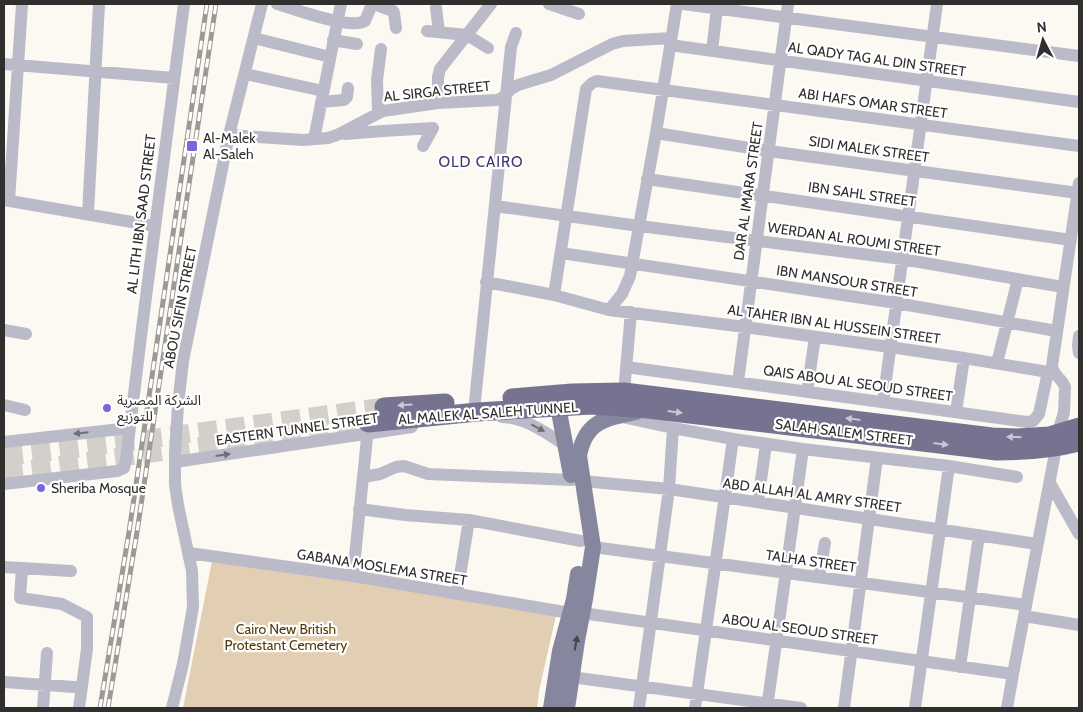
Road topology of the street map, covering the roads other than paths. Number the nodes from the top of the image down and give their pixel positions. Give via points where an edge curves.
1 (22, 4) edge
2 (99, 4) edge
3 (184, 4) edge
4 (262, 4) edge
5 (277, 4) edge
6 (341, 4) edge
7 (373, 4) edge
8 (491, 4) edge
9 (549, 4) edge
10 (677, 4) edge
11 (683, 4) edge
12 (788, 4) edge
13 (937, 4) edge
14 (294, 6) edge
15 (436, 8) dead end
16 (717, 8) junction
17 (319, 10) edge
18 (579, 14) dead end
19 (786, 17) junction
20 (337, 22) junction
21 (396, 28) dead end
22 (516, 32) dead end
23 (466, 35) junction
24 (932, 36) junction
25 (254, 38) junction
26 (333, 40) junction
27 (670, 42) junction
28 (357, 44) dead end
29 (488, 48) dead end
30 (381, 49) dead end
31 (712, 51) junction
32 (1079, 56) edge
33 (330, 58) junction
34 (781, 61) junction
35 (4, 64) edge
36 (17, 65) junction
37 (95, 72) junction
38 (245, 74) junction
39 (174, 78) junction
40 (926, 81) junction
41 (348, 88) dead end
42 (663, 90) junction
43 (507, 94) junction
44 (322, 97) junction
45 (1079, 102) edge
46 (438, 103) junction
47 (775, 105) junction
48 (378, 113) junction
49 (920, 125) junction
50 (656, 133) junction
51 (229, 135) junction
52 (337, 135) junction
53 (314, 139) junction
54 (423, 146) dead end
55 (1079, 146) edge
56 (769, 151) junction
57 (914, 170) junction
58 (647, 179) junction
59 (1078, 188) edge
60 (763, 195) junction
61 (6, 200) edge
62 (495, 206) junction
63 (88, 214) junction
64 (567, 216) junction
65 (908, 216) junction
66 (155, 226) junction
67 (639, 226) junction
68 (1071, 240) junction
69 (757, 241) junction
70 (561, 253) junction
71 (902, 259) junction
72 (632, 265) junction
73 (1018, 279) junction
74 (486, 282) junction
75 (751, 282) junction
76 (1063, 287) junction
77 (554, 295) junction
78 (896, 303) junction
79 (609, 310) junction
80 (631, 312) junction
81 (1008, 322) junction
82 (745, 327) junction
83 (4, 330) edge
84 (1057, 331) junction
85 (26, 334) dead end
86 (816, 336) junction
87 (1079, 336) edge
88 (890, 347) junction
89 (1079, 353) edge
90 (964, 358) junction
91 (997, 363) junction
92 (626, 367) junction
93 (1051, 372) junction
94 (738, 382) junction
95 (807, 392) junction
96 (557, 401) junction
97 (615, 401) junction
98 (883, 402) junction
99 (4, 405) edge
100 (384, 407) tunnel mouth
101 (25, 410) dead end
102 (477, 410) junction
103 (956, 412) junction
104 (1079, 427) edge
105 (130, 428) junction
106 (368, 428) junction
107 (673, 428) junction
108 (733, 439) junction
109 (1057, 441) junction
110 (4, 442) edge
111 (1079, 442) edge
112 (766, 444) junction
113 (565, 446) junction
114 (803, 449) junction
115 (877, 458) junction
116 (175, 462) junction
117 (949, 466) junction
118 (363, 476) junction
119 (1017, 477) dead end
120 (577, 481) junction
121 (1050, 482) junction
122 (4, 484) edge
123 (669, 489) junction
124 (725, 497) junction
125 (759, 506) junction
126 (794, 508) junction
127 (360, 509) junction
128 (869, 518) junction
129 (468, 520) junction
130 (940, 529) junction
131 (1079, 534) edge
132 (979, 535) junction
133 (825, 543) dead end
134 (587, 544) junction
135 (1038, 544) junction
136 (189, 553) junction
137 (660, 556) junction
138 (715, 563) junction
139 (4, 567) edge
140 (22, 568) junction
141 (71, 571) dead end
142 (785, 573) junction
143 (353, 576) junction
144 (819, 577) junction
145 (861, 583) junction
146 (932, 592) junction
147 (457, 594) junction
148 (970, 597) junction
149 (1025, 610) junction
150 (576, 613) junction
151 (651, 624) junction
152 (1079, 625) edge
153 (706, 631) junction
154 (776, 641) junction
155 (852, 652) junction
156 (47, 653) dead end
157 (922, 661) junction
158 (960, 666) junction
159 (1013, 674) junction
160 (571, 677) junction
161 (4, 682) edge
162 (44, 686) junction
163 (642, 686) junction
164 (74, 687) dead end
165 (697, 694) junction
166 (767, 706) edge
167 (43, 708) edge
168 (79, 708) edge
169 (172, 708) edge
170 (551, 708) edge
171 (567, 708) edge
172 (639, 708) edge
173 (694, 708) edge
174 (801, 708) edge
175 (844, 708) edge
176 (915, 708) edge
177 (1007, 708) edge

1 - 36 street
2 - 37 street
3 - 39 street, AL LITH IBN SAAD STREET
4 - 25 street, ABOU SIFIN STREET
5 - 14 street
6 - 20 street
7 - 20 street via 361,23
7 - 21 street via 393,11
8 - 23 street
9 - 18 street
10 - 27 street
11 - 16 street
12 - 19 street, DAR AL IMARA STREET
13 - 24 street
14 - 17 street
15 - 23 street via 433,31
16 - 19 street
16 - 31 street
17 - 20 street
19 - 24 street
19 - 34 street, DAR AL IMARA STREET
20 - 26 street
22 - 43 street via 511,47
23 - 29 street
23 - 46 street via 440,70
24 - 32 street
24 - 40 street
25 - 33 street
25 - 38 street, ABOU SIFIN STREET
26 - 28 street
26 - 33 street
27 - 31 street, AL QADY TAG AL DIN STREET
27 - 42 street
27 - 43 street, AL SIRGA STREET via 623,41 612,44 550,75 518,85
30 - 48 street via 377,80
31 - 34 street, AL QADY TAG AL DIN STREET
33 - 44 street
34 - 40 street, AL QADY TAG AL DIN STREET
34 - 47 street, DAR AL IMARA STREET
35 - 36 street
36 - 37 street
36 - 61 street
37 - 39 street
37 - 63 street
38 - 44 street
38 - 51 street, ABOU SIFIN STREET
39 - 66 street, AL LITH IBN SAAD STREET
40 - 45 street, AL QADY TAG AL DIN STREET
40 - 49 street
41 - 44 street via 344,100
42 - 47 street, ABI HAFS OMAR STREET
42 - 50 street
42 - 64 street, ABI HAFS OMAR STREET via 597,81 588,86
43 - 46 street, AL SIRGA STREET via 497,100
43 - 62 street
44 - 53 street
46 - 48 street, AL SIRGA STREET
47 - 49 street, ABI HAFS OMAR STREET
47 - 56 street, DAR AL IMARA STREET
48 - 52 street, AL SIRGA STREET
49 - 55 street, ABI HAFS OMAR STREET
49 - 57 street
50 - 56 street, SIDI MALEK STREET
50 - 58 street
51 - 53 street, AL SIRGA STREET
51 - 116 street, ABOU SIFIN STREET via 183,362
52 - 53 street, AL SIRGA STREET
52 - 54 street via 433,128
56 - 57 street, SIDI MALEK STREET
56 - 60 street, DAR AL IMARA STREET
57 - 59 street, SIDI MALEK STREET
57 - 65 street
58 - 60 street, IBN SAHL STREET
58 - 67 street
59 - 68 street
60 - 65 street, IBN SAHL STREET
60 - 69 street, DAR AL IMARA STREET
61 - 63 street
62 - 64 street, WERDAN AL ROUMI STREET
62 - 74 street
63 - 66 street
64 - 67 street, WERDAN AL ROUMI STREET
64 - 70 street
65 - 68 street, IBN SAHL STREET
65 - 71 street
66 - 105 street, AL LITH IBN SAAD STREET
67 - 69 street, WERDAN AL ROUMI STREET
67 - 72 street
68 - 76 street
69 - 71 street, WERDAN AL ROUMI STREET
69 - 75 street, DAR AL IMARA STREET
70 - 72 street, IBN MANSOUR STREET
70 - 77 street
71 - 73 street, WERDAN AL ROUMI STREET
71 - 78 street
72 - 75 street, IBN MANSOUR STREET
72 - 79 street via 627,286
73 - 76 street, WERDAN AL ROUMI STREET
73 - 81 street
74 - 77 street, AL TAHER IBN AL HUSSEIN STREET
74 - 102 street
75 - 78 street, IBN MANSOUR STREET
75 - 82 street, DAR AL IMARA STREET
76 - 84 street
77 - 79 street, AL TAHER IBN AL HUSSEIN STREET
78 - 81 street, IBN MANSOUR STREET
78 - 88 street
79 - 80 street, AL TAHER IBN AL HUSSEIN STREET
80 - 82 street, AL TAHER IBN AL HUSSEIN STREET
80 - 92 street
81 - 84 street, IBN MANSOUR STREET
81 - 91 street
82 - 86 street, AL TAHER IBN AL HUSSEIN STREET
82 - 94 street, DAR AL IMARA STREET
83 - 85 street
84 - 93 street
86 - 88 street, AL TAHER IBN AL HUSSEIN STREET
86 - 95 street
87 - 89 street
88 - 90 street, AL TAHER IBN AL HUSSEIN STREET
88 - 98 street
90 - 91 street, AL TAHER IBN AL HUSSEIN STREET
90 - 103 street
91 - 93 street, AL TAHER IBN AL HUSSEIN STREET
92 - 94 street, QAIS ABOU AL SEOUD STREET
92 - 97 street
93 - 103 street, QAIS ABOU AL SEOUD STREET via 1039,414 1032,421
93 - 109 street via 1066,387
94 - 95 street, QAIS ABOU AL SEOUD STREET
95 - 98 street, QAIS ABOU AL SEOUD STREET
96 - 97 highway, AL MALEK AL SALEH TUNNEL via 591,405
96 - 102 highway, AL MALEK AL SALEH TUNNEL
96 - 113 main road
97 - 107 street
109 -> 97 highway, SALAH SALEM STREET
97 -> 109 highway, SALAH SALEM STREET via 648,409 981,449 1013,451
97 - 120 main road via 607,418 598,422 584,437 578,456
98 - 103 street, QAIS ABOU AL SEOUD STREET
99 - 101 street
102 -> 100 highway, AL MALEK AL SALEH TUNNEL
102 - 106 highway, AL MALEK AL SALEH TUNNEL
102 -> 113 street via 522,420
104 - 109 highway, SALAH SALEM STREET
105 -> 110 street
105 - 122 street, AL LITH IBN SAAD STREET via 124,468
116 -> 106 street, EASTERN TUNNEL STREET
106 - 118 street
107 - 108 street
107 - 123 street
108 - 112 street
108 - 124 street
109 - 111 highway, SALAH SALEM STREET
109 - 121 street
112 - 114 street
112 - 125 street
113 - 120 main road
114 - 115 street
114 - 126 street
115 - 117 street
115 - 128 street
116 - 136 street, ABOU SIFIN STREET via 178,505
117 - 119 street
117 - 130 street
118 - 120 street, ABD ALLAH AL AMRY STREET via 404,466 428,474
118 - 127 street
120 - 123 street, ABD ALLAH AL AMRY STREET
120 - 134 main road
121 - 131 street
121 - 135 street
123 - 124 street, ABD ALLAH AL AMRY STREET
123 - 137 street
124 - 125 street, ABD ALLAH AL AMRY STREET
124 - 138 street
125 - 126 street, ABD ALLAH AL AMRY STREET
126 - 128 street, ABD ALLAH AL AMRY STREET
126 - 142 street
127 - 129 street, TALHA STREET
127 - 143 street
128 - 130 street, ABD ALLAH AL AMRY STREET
128 - 145 street
129 - 134 street, TALHA STREET
129 - 147 street
130 - 132 street, ABD ALLAH AL AMRY STREET
130 - 146 street
132 - 135 street, ABD ALLAH AL AMRY STREET
132 - 148 street
133 - 144 street
134 - 137 street, TALHA STREET
134 - 150 main road
135 - 149 street
136 - 143 street, GABANA MOSLEMA STREET
136 - 169 street, ABOU SIFIN STREET via 193,607
137 - 138 street, TALHA STREET
137 - 151 street
138 - 142 street, TALHA STREET
138 - 153 street
139 - 140 street
140 - 141 street
140 - 168 street via 20,598 62,604 87,617 87,649
142 - 144 street, TALHA STREET
142 - 154 street
143 - 147 street, GABANA MOSLEMA STREET
144 - 145 street, TALHA STREET
145 - 146 street, TALHA STREET
145 - 155 street
146 - 148 street, TALHA STREET
146 - 157 street
147 - 150 street, GABANA MOSLEMA STREET
148 - 149 street, TALHA STREET
148 - 158 street
149 - 152 street, TALHA STREET
149 - 159 street
150 - 151 street, ABOU AL SEOUD STREET
160 -> 150 main road
150 - 170 main road via 560,651
151 - 153 street, ABOU AL SEOUD STREET
151 - 163 street
153 - 154 street, ABOU AL SEOUD STREET
153 - 165 street
154 - 155 street, ABOU AL SEOUD STREET
154 - 166 street
155 - 157 street, ABOU AL SEOUD STREET
155 - 175 street
156 - 162 street
157 - 158 street, ABOU AL SEOUD STREET
157 - 176 street
158 - 159 street, ABOU AL SEOUD STREET
159 - 177 street
160 - 163 street
160 - 171 main road
161 - 162 street
162 - 164 street
162 - 167 street
163 - 165 street
163 - 172 street
165 - 166 street
165 - 173 street
166 - 174 street

